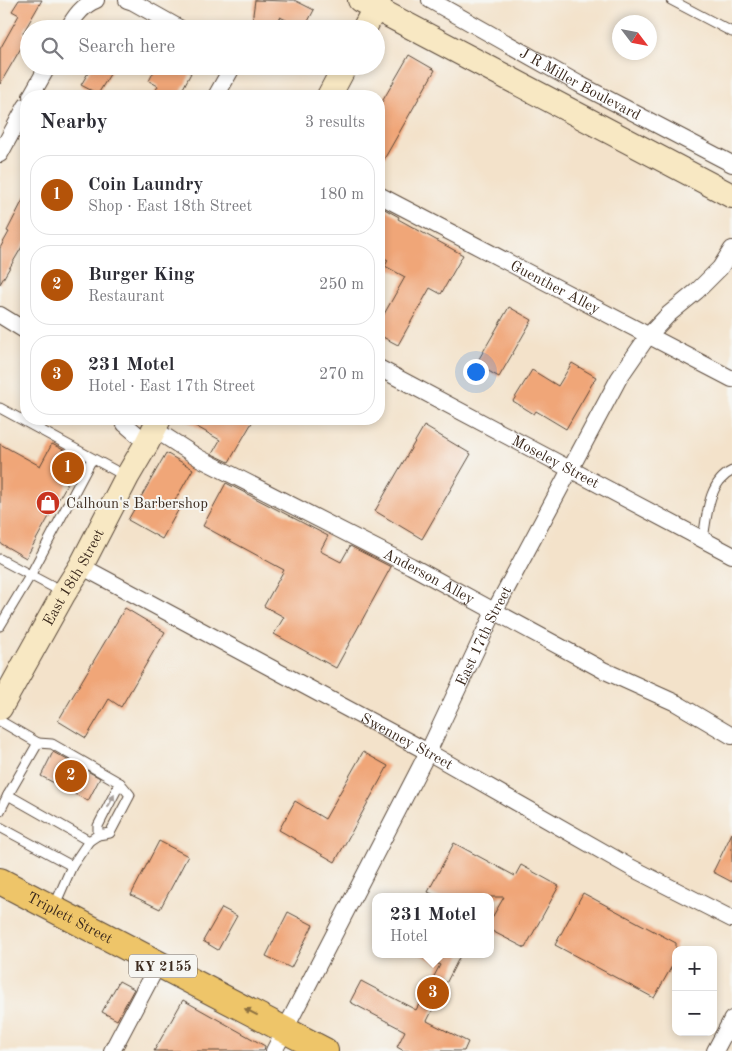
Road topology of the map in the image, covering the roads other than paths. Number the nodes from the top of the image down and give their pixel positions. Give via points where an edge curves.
1 (96, 0) edge
2 (127, 0) edge
3 (430, 0) edge
4 (671, 0) edge
5 (372, 3) edge
6 (74, 20) edge
7 (165, 20) edge
8 (367, 20) edge
9 (732, 32) edge
10 (43, 75) edge
11 (228, 75) edge
12 (340, 75) edge
13 (579, 84) junction
14 (34, 90) edge
15 (219, 90) edge
16 (332, 90) edge
17 (565, 108) junction
18 (20, 117) edge
19 (0, 154) edge
20 (732, 164) edge
21 (732, 196) edge
22 (385, 198) edge
23 (732, 249) edge
24 (0, 315) edge
25 (20, 327) edge
26 (648, 336) junction
27 (385, 371) edge
28 (732, 379) edge
29 (0, 408) edge
30 (20, 419) edge
31 (31, 425) edge
32 (130, 425) edge
33 (153, 430) edge
34 (92, 459) junction
35 (570, 469) junction
36 (732, 471) edge
37 (127, 477) junction
38 (703, 539) junction
39 (732, 555) edge
40 (0, 559) edge
41 (81, 566) junction
42 (30, 576) junction
43 (64, 593) junction
44 (494, 612) junction
45 (0, 626) edge
46 (0, 708) edge
47 (0, 720) edge
48 (732, 736) edge
49 (38, 743) junction
50 (428, 752) junction
51 (120, 783) junction
52 (8, 796) junction
53 (0, 811) edge
54 (0, 827) edge
55 (98, 835) junction
56 (89, 842) junction
57 (72, 866) junction
58 (0, 881) edge
59 (53, 909) junction
60 (732, 919) edge
61 (158, 964) junction
62 (732, 1019) edge
63 (280, 1040) edge
64 (112, 1051) edge
65 (325, 1051) edge
66 (715, 1051) edge

1 - 6 street via 80,11
2 - 7 street
3 - 13 street, J R Miller Boulevard
4 - 9 lane
5 - 8 street
5 - 17 street
10 - 14 street
11 - 15 street
12 - 16 street
13 - 17 street
13 - 20 street, J R Miller Boulevard
17 - 21 street
18 - 19 street
22 - 26 street, Guenther Alley
23 - 26 street, East 17th Street via 720,268 698,291
24 - 25 street
26 - 28 street, Guenther Alley
26 - 35 street, East 17th Street via 619,378
27 - 35 street, Moseley Street
29 - 30 lane
31 - 34 lane
32 - 33 street, Anderson Alley
33 - 37 street, East 18th Street
33 - 44 street, Anderson Alley via 199,458
34 - 37 lane
34 - 42 lane
35 - 38 street, Moseley Street
35 - 44 street, East 17th Street
36 - 38 lane via 715,487
37 - 41 street, East 18th Street
38 - 39 street, Moseley Street
40 - 42 lane
41 - 43 street, East 18th Street
41 - 50 street, Swenney Street
42 - 43 lane
42 - 45 lane
43 - 46 street, East 18th Street
44 - 48 street, Anderson Alley via 604,670 676,703
44 - 50 street, East 17th Street
47 - 49 lane
49 - 51 lane via 52,744
49 - 52 lane
50 - 60 street, Swenney Street via 630,867
50 - 63 street, East 17th Street
55 -> 51 lane via 98,826
51 - 55 lane via 130,795 110,833
52 - 53 lane
52 - 56 lane
54 - 57 lane
55 - 56 lane
56 - 57 lane
57 - 59 lane
58 - 59 main road, Triplett Street / KY 2155
59 - 61 main road, Triplett Street / KY 2155
63 -> 61 main road, Triplett Street / KY 2155
61 - 64 street
62 - 66 street
63 - 65 main road, Triplett Street / KY 2155

